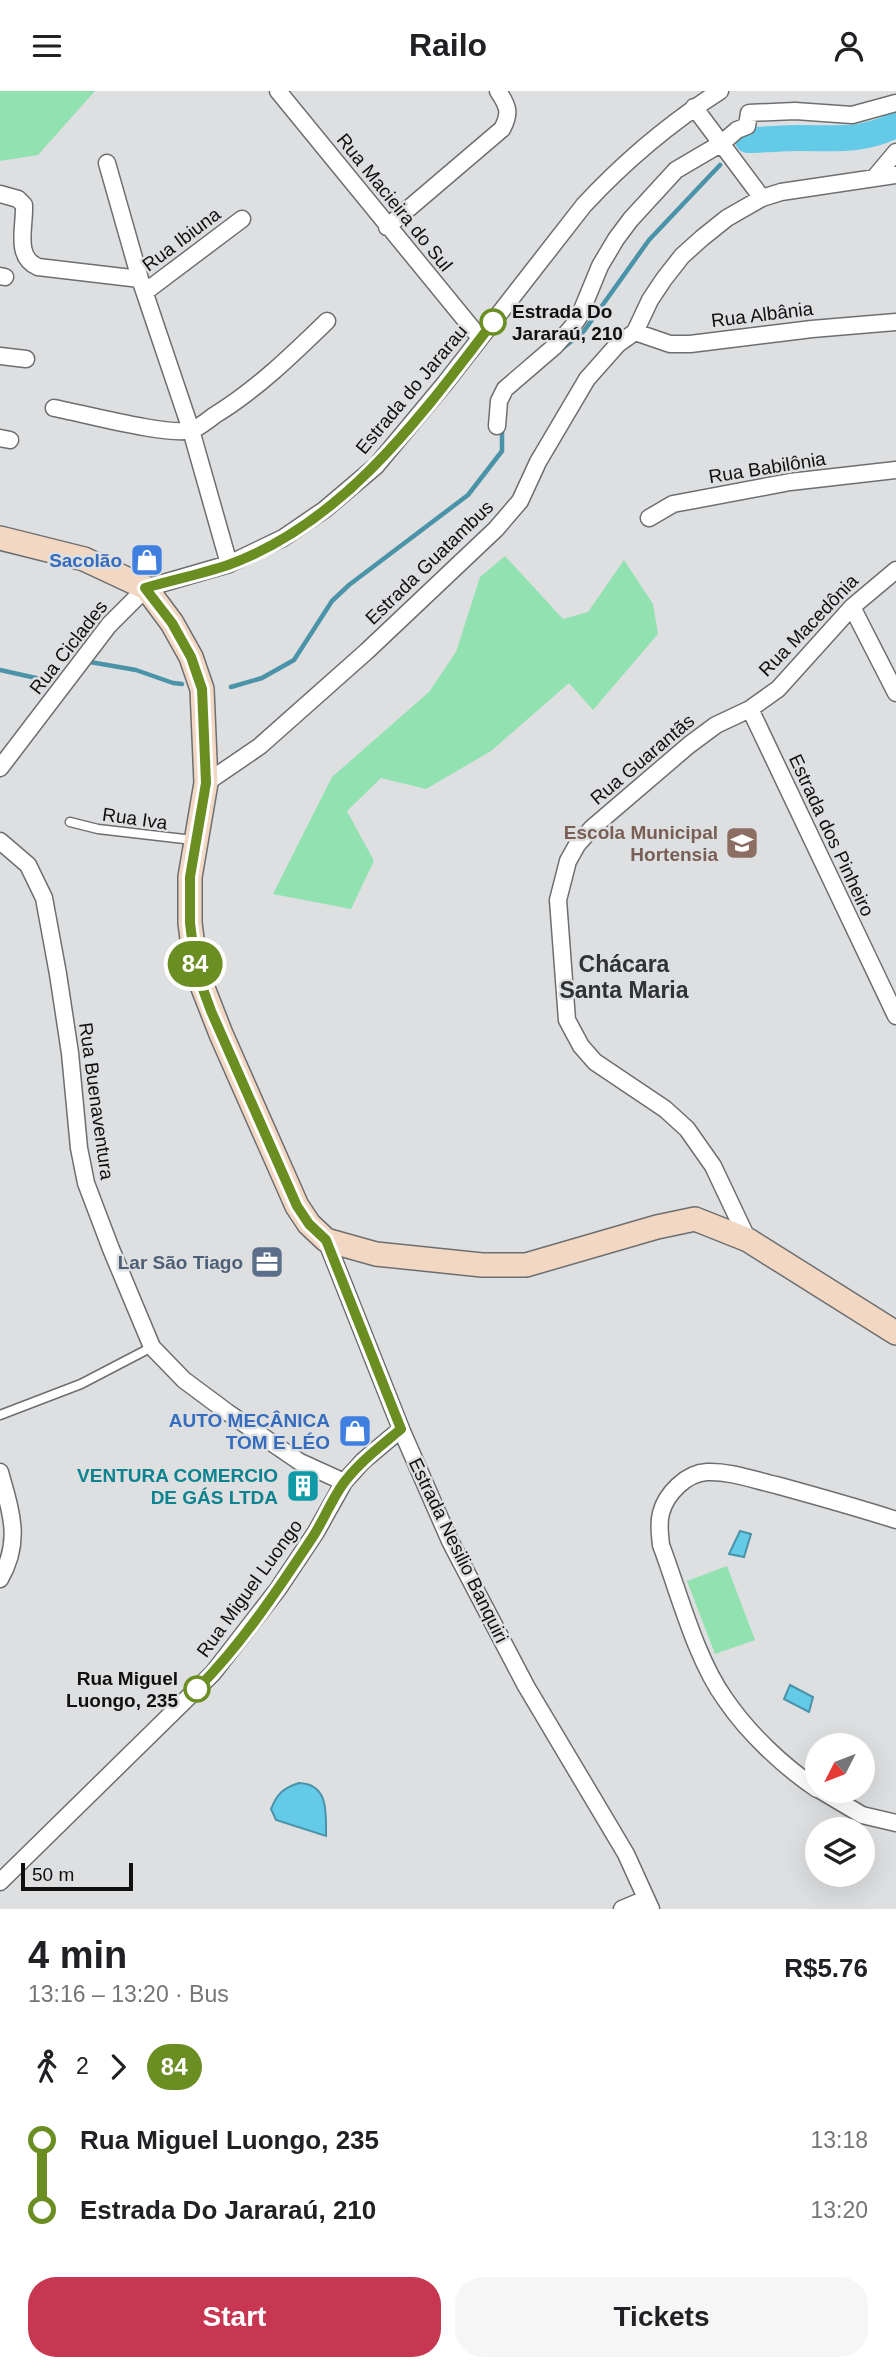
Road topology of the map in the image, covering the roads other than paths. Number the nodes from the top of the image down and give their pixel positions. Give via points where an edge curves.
1 (278, 91) edge
2 (498, 91) edge
3 (720, 91) edge
4 (896, 103) edge
5 (694, 107) junction
6 (722, 143) junction
7 (896, 152) edge
8 (107, 163) dead end
9 (896, 175) edge
10 (875, 177) junction
11 (0, 194) edge
12 (762, 198) junction
13 (242, 219) dead end
14 (387, 226) junction
15 (142, 286) junction
16 (327, 321) dead end
17 (896, 322) edge
18 (635, 333) junction
19 (481, 338) junction
20 (0, 356) edge
21 (26, 359) dead end
22 (54, 408) dead end
23 (497, 426) dead end
24 (191, 430) junction
25 (896, 470) edge
26 (649, 518) dead end
27 (0, 538) edge
28 (229, 564) junction
29 (896, 570) edge
30 (145, 588) junction
31 (852, 607) junction
32 (896, 693) edge
33 (750, 709) junction
34 (0, 768) edge
35 (206, 783) junction
36 (70, 822) dead end
37 (0, 841) edge
38 (196, 841) junction
39 (896, 1016) edge
40 (326, 1240) junction
41 (748, 1240) junction
42 (896, 1333) edge
43 (152, 1347) junction
44 (0, 1415) edge
45 (401, 1429) junction
46 (0, 1472) edge
47 (344, 1482) junction
48 (896, 1520) edge
49 (0, 1579) edge
50 (805, 1778) edge
51 (842, 1803) edge
52 (896, 1823) edge
53 (0, 1882) edge
54 (649, 1904) edge
55 (622, 1909) edge

1 - 14 street, Rua Macieira do Sul
2 - 14 street via 509,108 502,129
3 - 5 street, Estrada do Jararau
4 - 6 street via 852,115 749,113 747,126
5 - 6 street
5 - 19 street, Estrada do Jararau via 591,197
6 - 12 street
6 - 23 street via 676,170 624,229 600,266 572,327 505,389
7 - 10 street
8 - 15 street
9 - 10 street
10 - 12 street
11 - 15 street via 24,205 23,252 32,265
12 - 18 street via 727,218 682,256 650,300
13 - 15 street, Rua Ibiuna
14 - 19 street, Rua Macieira do Sul
15 - 24 street
16 - 24 street via 261,381
17 - 18 street, Rua Albânia via 690,344 670,344
18 - 35 street, Estrada Guatambus via 618,344 587,379 520,501 496,529 270,737
19 - 28 street, Estrada do Jararau via 376,465 283,538
20 - 21 street
22 - 24 street via 129,424
24 - 28 street
25 - 26 street, Rua Babilônia via 790,482 673,504
27 - 30 street via 84,559
28 - 30 street, Estrada do Jararau
29 - 31 street, Rua Macedônia
30 - 34 street, Rua Ciclades via 109,625
30 - 35 street, Estrada Nesilio Banquiri via 172,623 202,689
31 - 32 street
31 - 33 street, Rua Macedônia via 778,689
33 - 39 street, Estrada dos Pinheiro
33 - 41 street, Rua Guarantãs via 716,725 689,745 592,828 568,861 558,900 567,1020 572,1031 594,1062 687,1129 713,1166
35 - 38 street, Estrada Nesilio Banquiri
36 - 38 lane, Rua Iva
37 - 43 street, Rua Buenaventura via 28,865 44,898 86,1183
38 - 40 street, Estrada Nesilio Banquiri via 190,923 202,989 297,1206
40 - 41 street via 376,1254 482,1265 526,1265 695,1219
40 - 45 street, Estrada Nesilio Banquiri
41 - 42 street
43 - 44 lane via 81,1384
43 - 47 street, Rua Buenaventura via 184,1380 227,1412 300,1462
45 - 47 street, Rua Miguel Luongo
45 - 54 street, Estrada Nesilio Banquiri via 450,1541 526,1686 626,1854
46 - 49 street via 14,1522 10,1562
47 - 53 street, Rua Miguel Luongo via 278,1589 213,1673
48 - 50 street via 731,1473 705,1472 679,1484 661,1513 662,1545 701,1654 724,1699 763,1744
51 - 52 street via 862,1815
54 - 55 street

